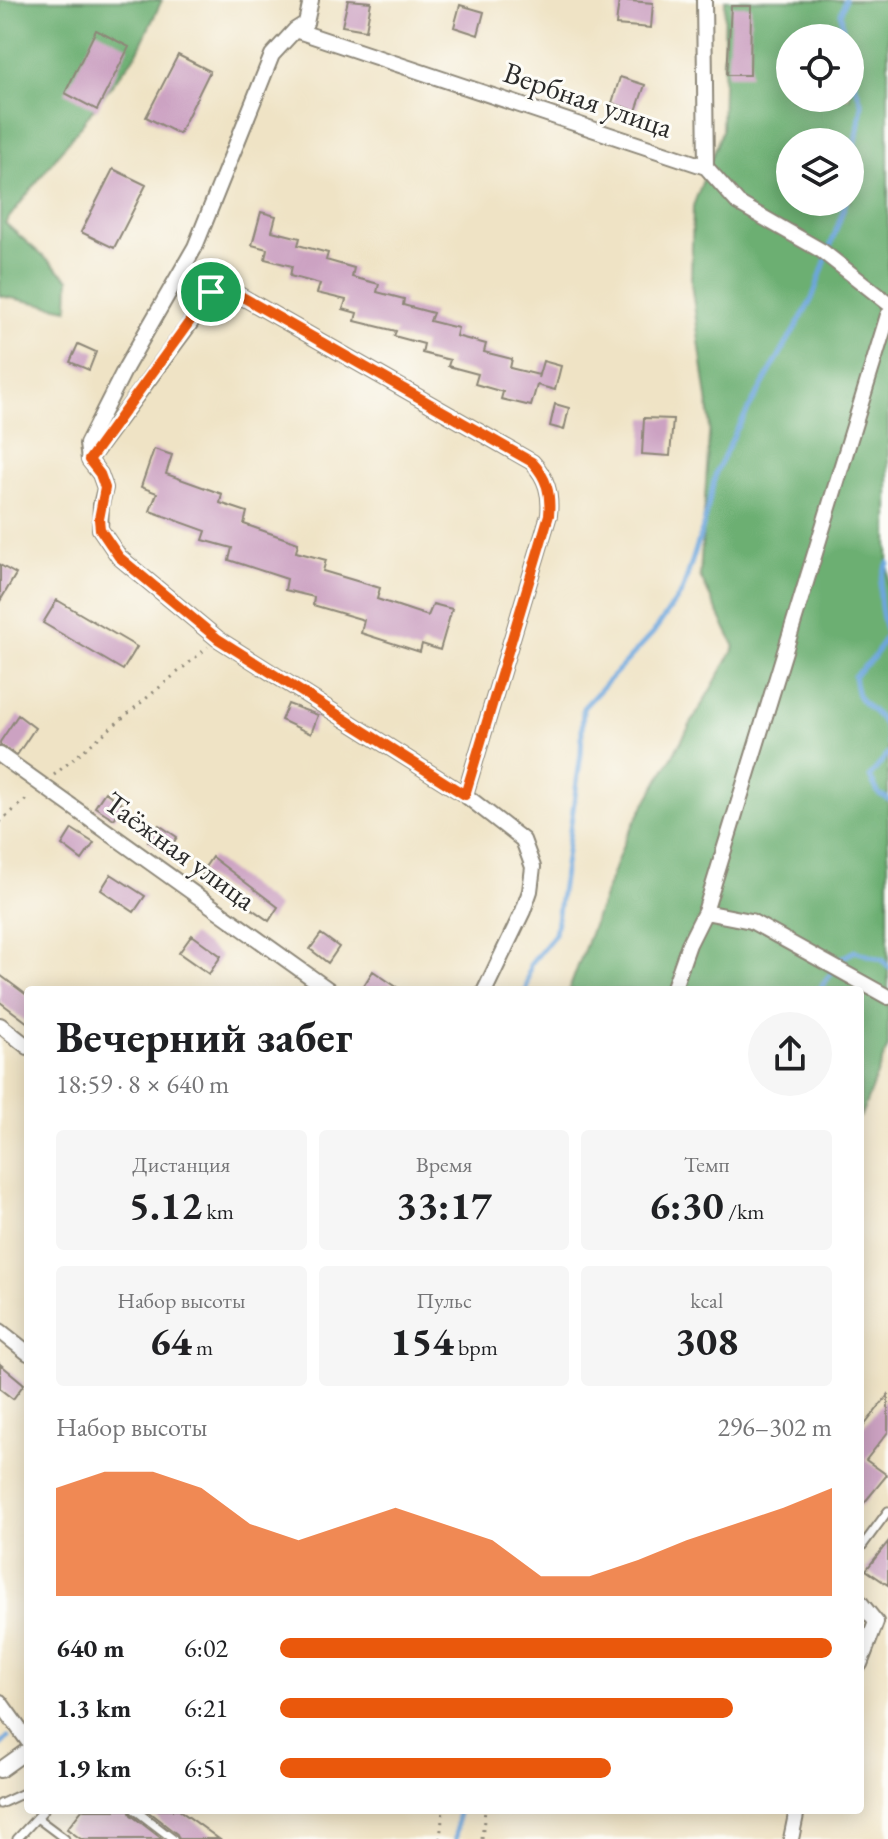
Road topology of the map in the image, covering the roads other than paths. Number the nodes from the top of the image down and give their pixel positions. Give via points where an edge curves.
1 (311, 0) edge
2 (704, 0) edge
3 (295, 30) junction
4 (706, 167) junction
5 (888, 303) edge
6 (888, 315) edge
7 (89, 460) junction
8 (0, 755) edge
9 (465, 795) junction
10 (705, 912) junction
11 (323, 986) edge
12 (487, 986) edge
13 (674, 986) edge
14 (888, 997) edge
15 (0, 1025) edge
16 (24, 1044) edge
17 (0, 1331) edge
18 (24, 1350) edge
19 (888, 1511) edge
20 (864, 1544) edge
21 (864, 1605) edge
22 (882, 1619) edge
23 (864, 1656) edge
24 (0, 1702) edge
25 (24, 1735) edge
26 (24, 1753) edge
27 (0, 1770) edge
28 (24, 1793) edge
29 (0, 1804) edge
30 (40, 1814) edge
31 (140, 1814) edge
32 (796, 1814) edge
33 (37, 1818) junction
34 (17, 1839) edge
35 (65, 1839) edge
36 (173, 1839) edge
37 (791, 1839) edge

1 - 3 street via 306,23
2 - 4 street, Вербная улица
3 - 4 street, Вербная улица
3 - 7 street via 272,55 195,247 87,444
4 - 5 street via 738,203 822,251
6 - 10 street
7 - 9 street via 104,481 99,519 106,541 119,557 218,639
7 - 9 street via 211,292 225,287 532,462 547,483 549,515
8 - 11 street, Таёжная улица
9 - 12 street via 523,840 533,867 523,911
10 - 13 street
10 - 14 street via 751,921
15 - 16 street
17 - 18 street
19 - 20 lane
21 - 22 street
22 - 23 street
24 - 25 street
26 - 27 street
28 - 29 lane
30 - 33 lane
31 - 36 lane
32 - 37 street
33 - 34 lane
33 - 35 lane

